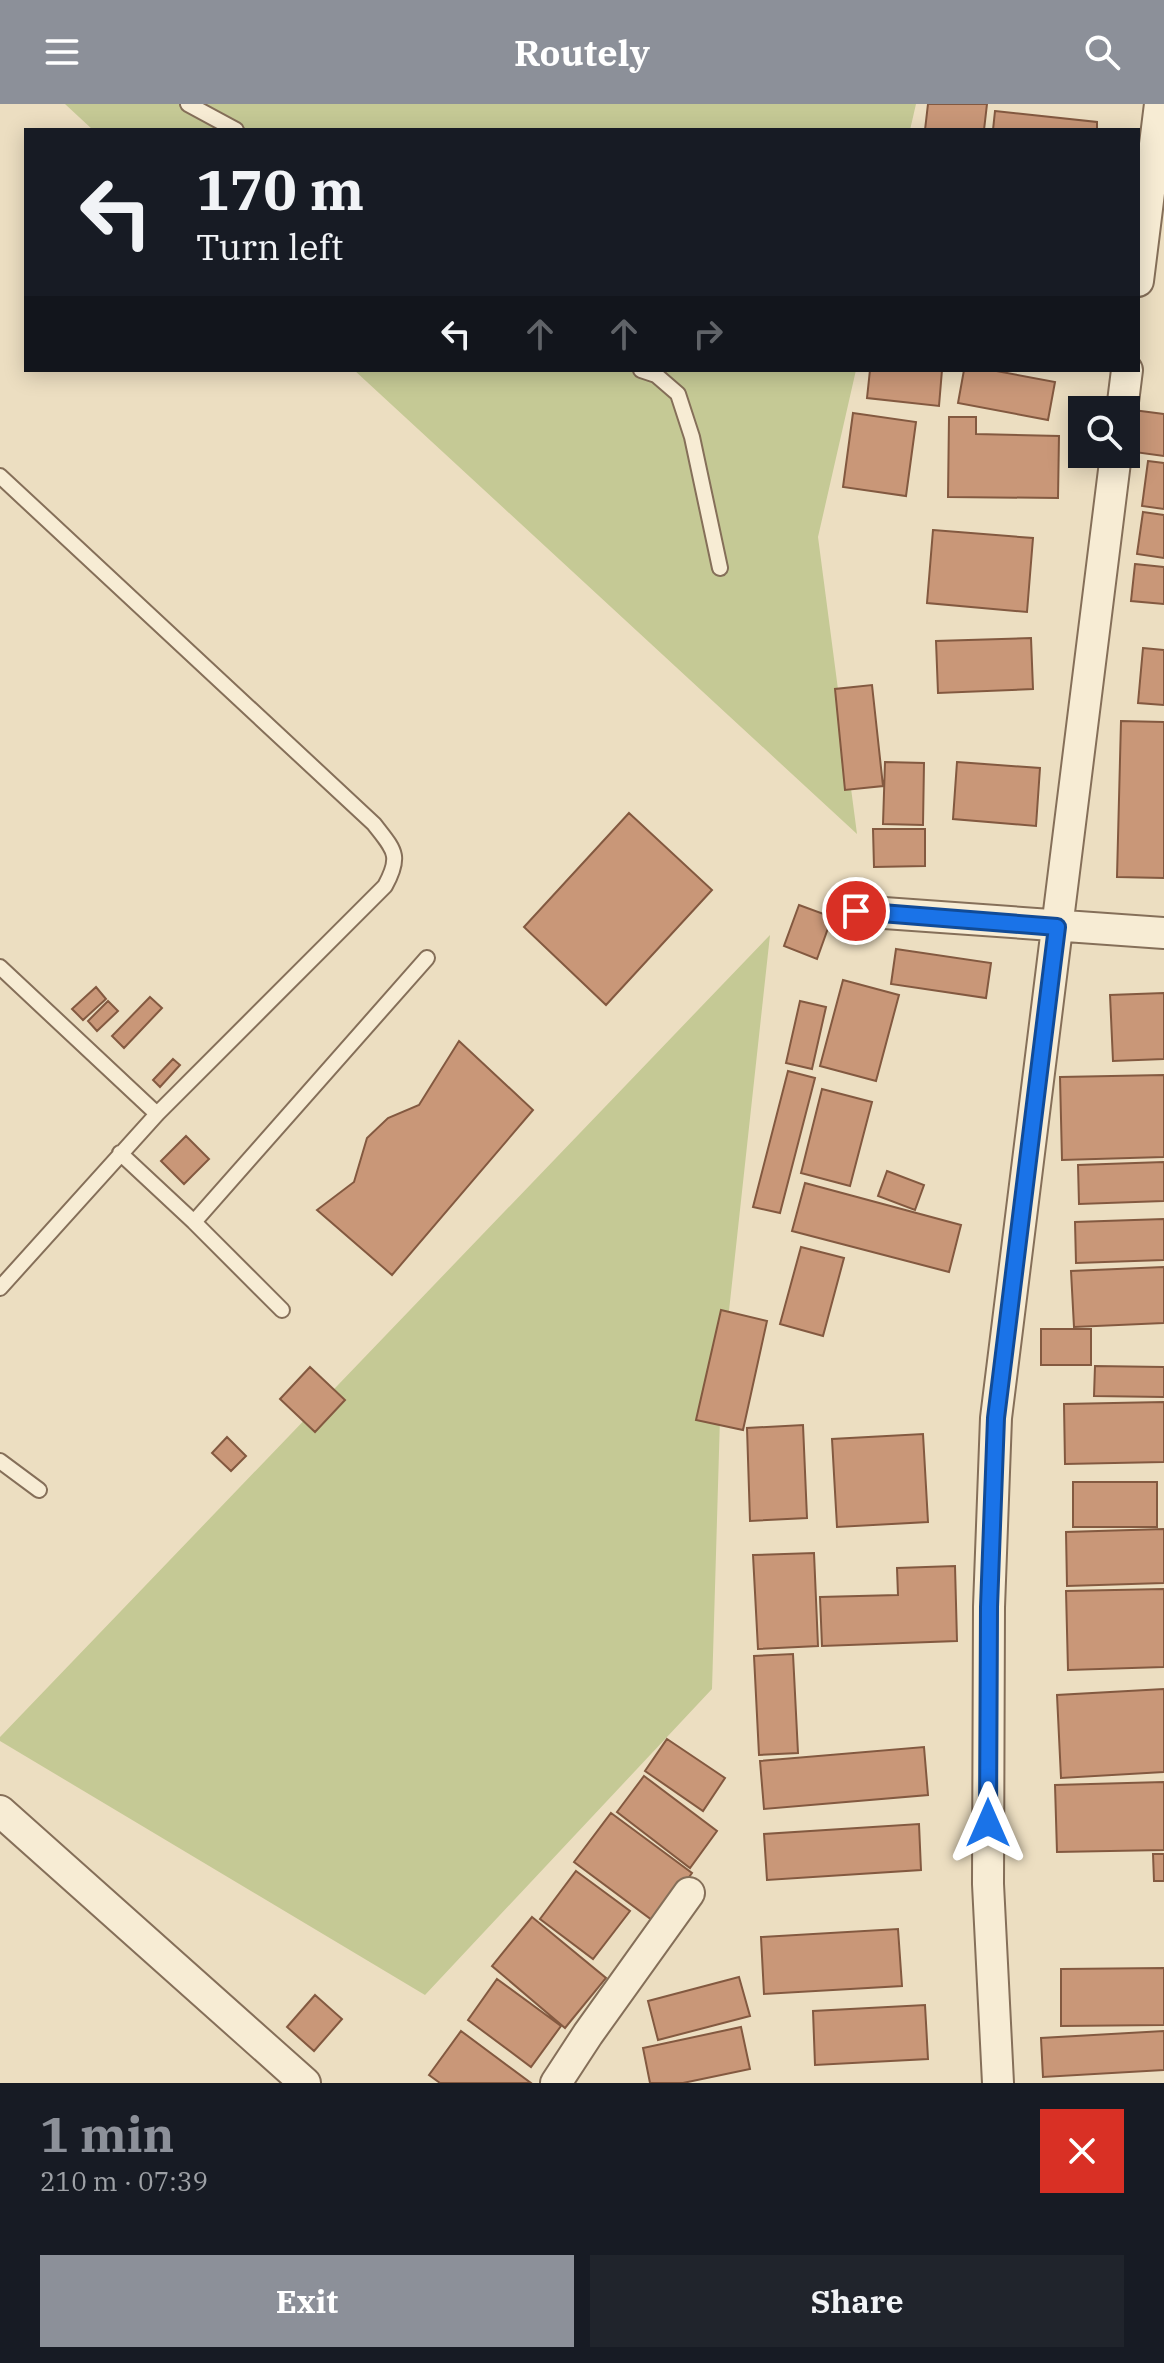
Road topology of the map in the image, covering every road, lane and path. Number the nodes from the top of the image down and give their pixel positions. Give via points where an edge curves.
1 (188, 104) edge
2 (1160, 104) edge
3 (232, 128) edge
4 (1140, 265) edge
5 (647, 372) edge
6 (1127, 372) edge
7 (1124, 396) edge
8 (1114, 468) edge
9 (0, 476) edge
10 (720, 568) dead end
11 (856, 911) dead end
12 (1057, 927) junction
13 (1164, 933) edge
14 (427, 958) dead end
15 (0, 967) edge
16 (157, 1114) junction
17 (120, 1153) junction
18 (194, 1222) junction
19 (0, 1288) edge
20 (282, 1310) dead end
21 (0, 1461) edge
22 (39, 1490) dead end
23 (0, 1811) edge
24 (689, 1893) dead end
25 (305, 2083) edge
26 (556, 2083) edge
27 (998, 2083) edge

1 - 3 lane
2 - 4 street
5 - 10 lane via 678,394
6 - 7 street
8 - 12 street
9 - 16 lane via 374,824 392,847 395,867 385,886
11 - 12 street
12 - 13 street
12 - 27 street via 996,1418 988,1884
14 - 18 lane
15 - 16 lane
16 - 17 lane
17 - 18 lane
17 - 19 lane
18 - 20 lane
21 - 22 lane
23 - 25 street
24 - 26 street

